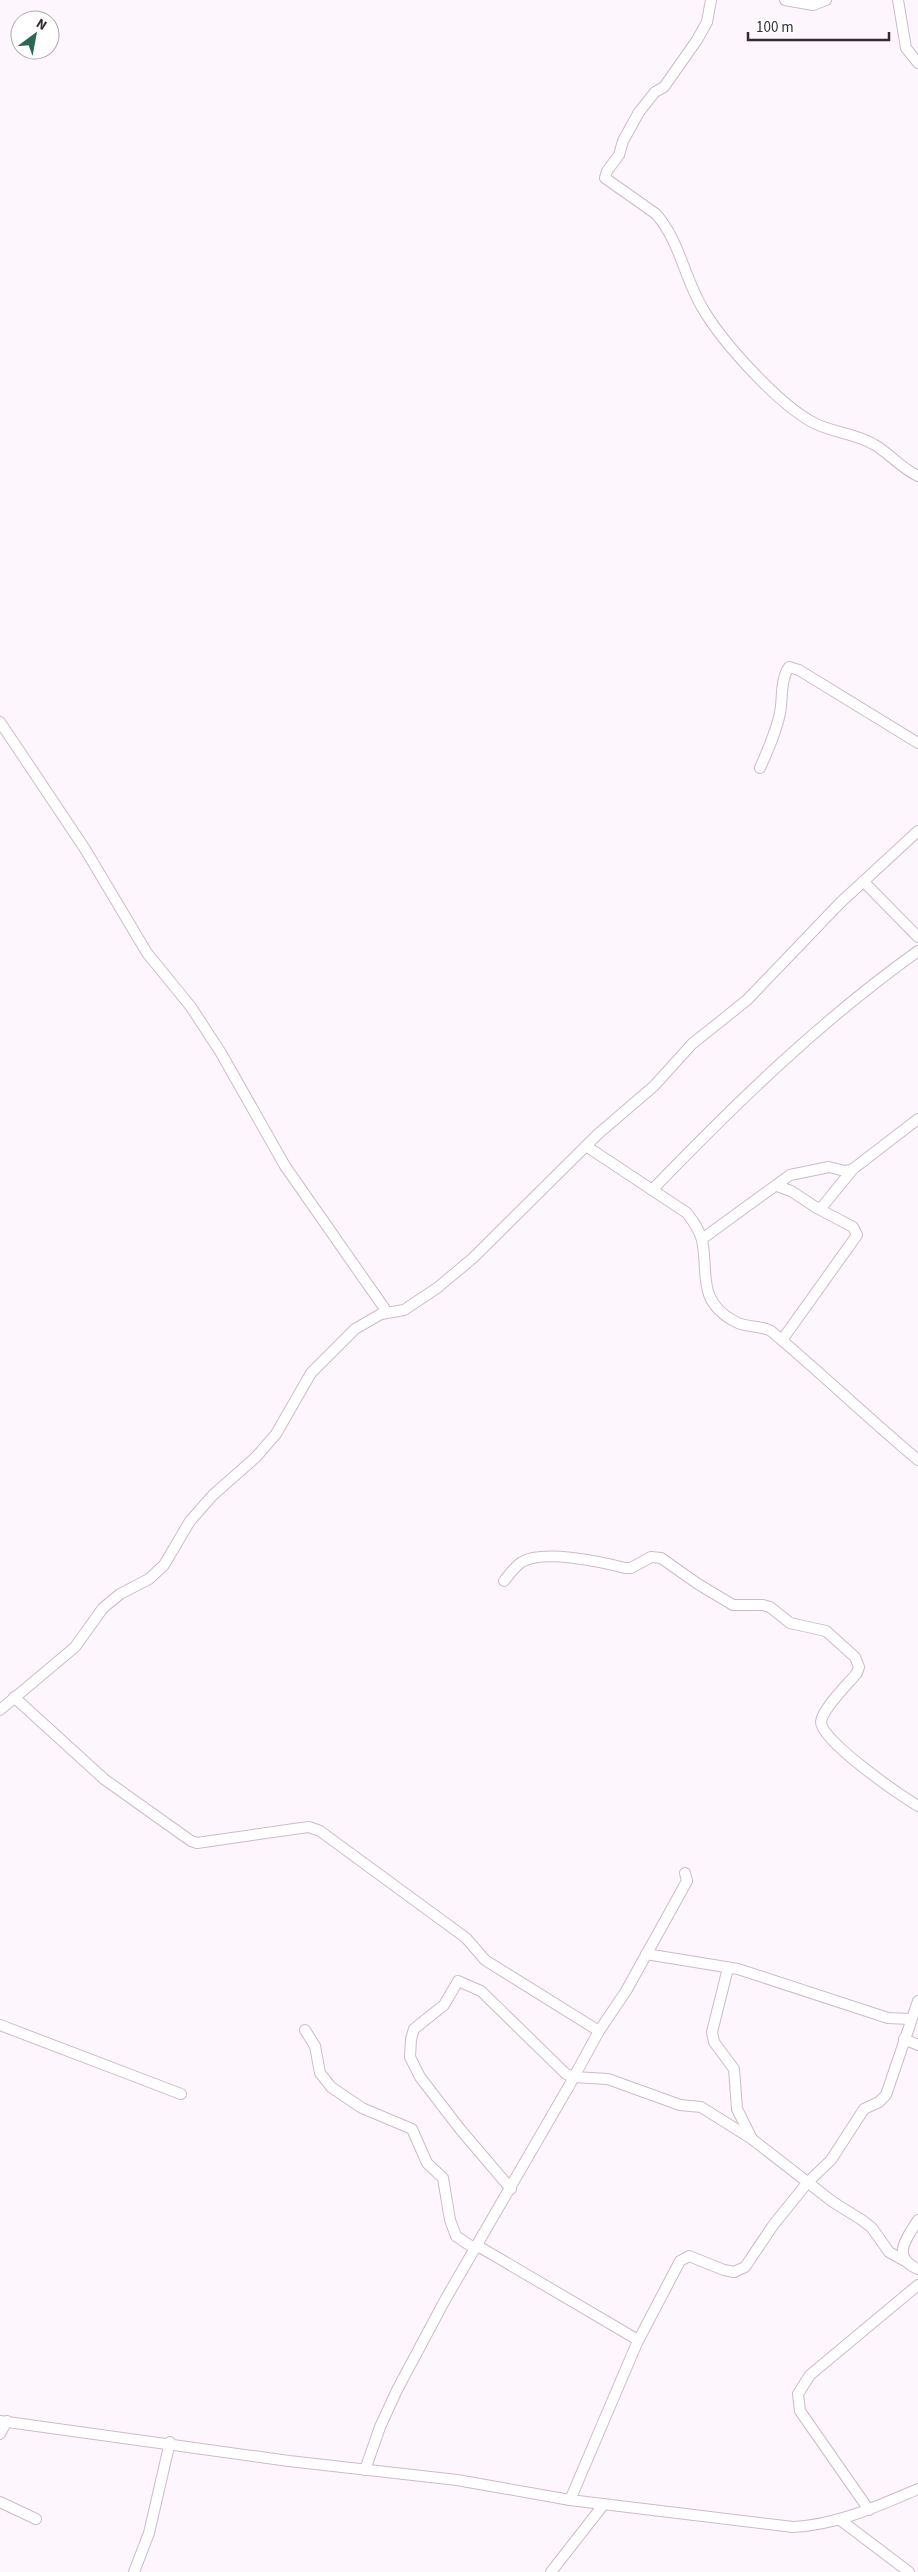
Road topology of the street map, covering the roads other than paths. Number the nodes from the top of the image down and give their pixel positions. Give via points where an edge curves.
1 (711, 0) edge
2 (785, 0) edge
3 (826, 0) edge
4 (898, 0) edge
5 (918, 62) edge
6 (918, 476) edge
7 (0, 722) edge
8 (918, 743) edge
9 (760, 768) dead end
10 (918, 831) edge
11 (864, 882) junction
12 (918, 937) edge
13 (918, 951) edge
14 (918, 1119) edge
15 (586, 1146) junction
16 (854, 1169) junction
17 (777, 1186) junction
18 (652, 1190) junction
19 (817, 1208) junction
20 (702, 1239) junction
21 (387, 1312) junction
22 (782, 1340) junction
23 (918, 1460) edge
24 (504, 1581) dead end
25 (14, 1697) junction
26 (0, 1710) edge
27 (918, 1806) edge
28 (685, 1874) dead end
29 (646, 1954) junction
30 (728, 1968) junction
31 (918, 2001) edge
32 (910, 2020) junction
33 (0, 2024) edge
34 (305, 2030) dead end
35 (599, 2031) junction
36 (904, 2040) junction
37 (918, 2045) edge
38 (574, 2077) junction
39 (181, 2094) dead end
40 (752, 2139) junction
41 (808, 2182) junction
42 (510, 2189) junction
43 (918, 2220) edge
44 (477, 2248) junction
45 (905, 2261) junction
46 (918, 2269) edge
47 (918, 2285) edge
48 (638, 2340) junction
49 (3, 2421) edge
50 (0, 2434) edge
51 (170, 2442) junction
52 (366, 2470) junction
53 (918, 2489) edge
54 (570, 2500) junction
55 (0, 2502) edge
56 (604, 2504) junction
57 (870, 2510) junction
58 (36, 2519) dead end
59 (839, 2519) junction
60 (918, 2564) edge
61 (134, 2572) edge
62 (550, 2572) edge
63 (909, 2572) edge

1 - 6 street via 707,22 697,40 664,86 638,112 619,155 606,171 606,178 662,221 686,268 696,299 733,350 768,386 807,419 876,445 894,462
2 - 3 street via 813,5
4 - 5 street via 906,48
7 - 21 street via 85,849 146,953 191,1007 221,1053 285,1166
8 - 9 street via 789,667 784,678 776,728
10 - 11 street
11 - 12 street
11 - 15 street via 746,1000 692,1044 654,1086
13 - 18 street via 785,1058
14 - 16 street
15 - 18 street
15 - 21 street via 473,1258 404,1310
16 - 17 street via 829,1168 790,1175
16 - 19 street
17 - 19 street via 792,1191
17 - 20 street
18 - 20 street via 687,1213
19 - 22 street via 853,1227 857,1235
20 - 22 street via 705,1284 717,1306 735,1322 765,1328
21 - 25 street via 355,1329 316,1368 300,1389 276,1434 256,1458 213,1495 190,1521 164,1564 150,1578 102,1608 75,1647
22 - 23 street
24 - 27 street via 518,1565 532,1558 579,1560 631,1568 656,1557 734,1605 763,1604 790,1623 826,1632 855,1657 858,1667 857,1673 825,1712 822,1729 849,1755
25 - 26 street
25 - 35 street via 104,1779 190,1841 197,1843 309,1827 320,1832 466,1938 485,1960
28 - 29 street via 687,1881
29 - 30 street
29 - 35 street
30 - 32 street via 888,2018
30 - 40 street via 712,2032 714,2042 734,2069 737,2109
31 - 32 street
32 - 36 street
33 - 39 street
34 - 44 street via 314,2046 320,2072 331,2087 362,2108 412,2129 427,2163 443,2178 456,2236
35 - 38 street
36 - 37 street
36 - 41 street via 886,2094 879,2102 864,2109 831,2160
38 - 40 street via 608,2079 680,2106 701,2107
38 - 42 street
38 - 42 street via 557,2067 482,1991 462,1981 456,1983 438,2012 414,2029 410,2057 420,2077
40 - 41 street
41 - 45 street via 872,2228 889,2252
41 - 48 street via 745,2267 734,2272 689,2256 680,2262
42 - 44 street
43 - 45 street via 905,2242 902,2255
44 - 48 street
44 - 52 street via 397,2390
45 - 46 street
47 - 57 street via 810,2375 798,2394 800,2411
48 - 54 street
49 - 50 street
49 - 51 street
51 - 52 street
51 - 61 street via 149,2533
52 - 54 street via 457,2480
53 - 57 street
54 - 56 street
55 - 58 street
56 - 59 street via 793,2527
56 - 62 street
57 - 59 street
59 - 63 street
60 - 63 street

